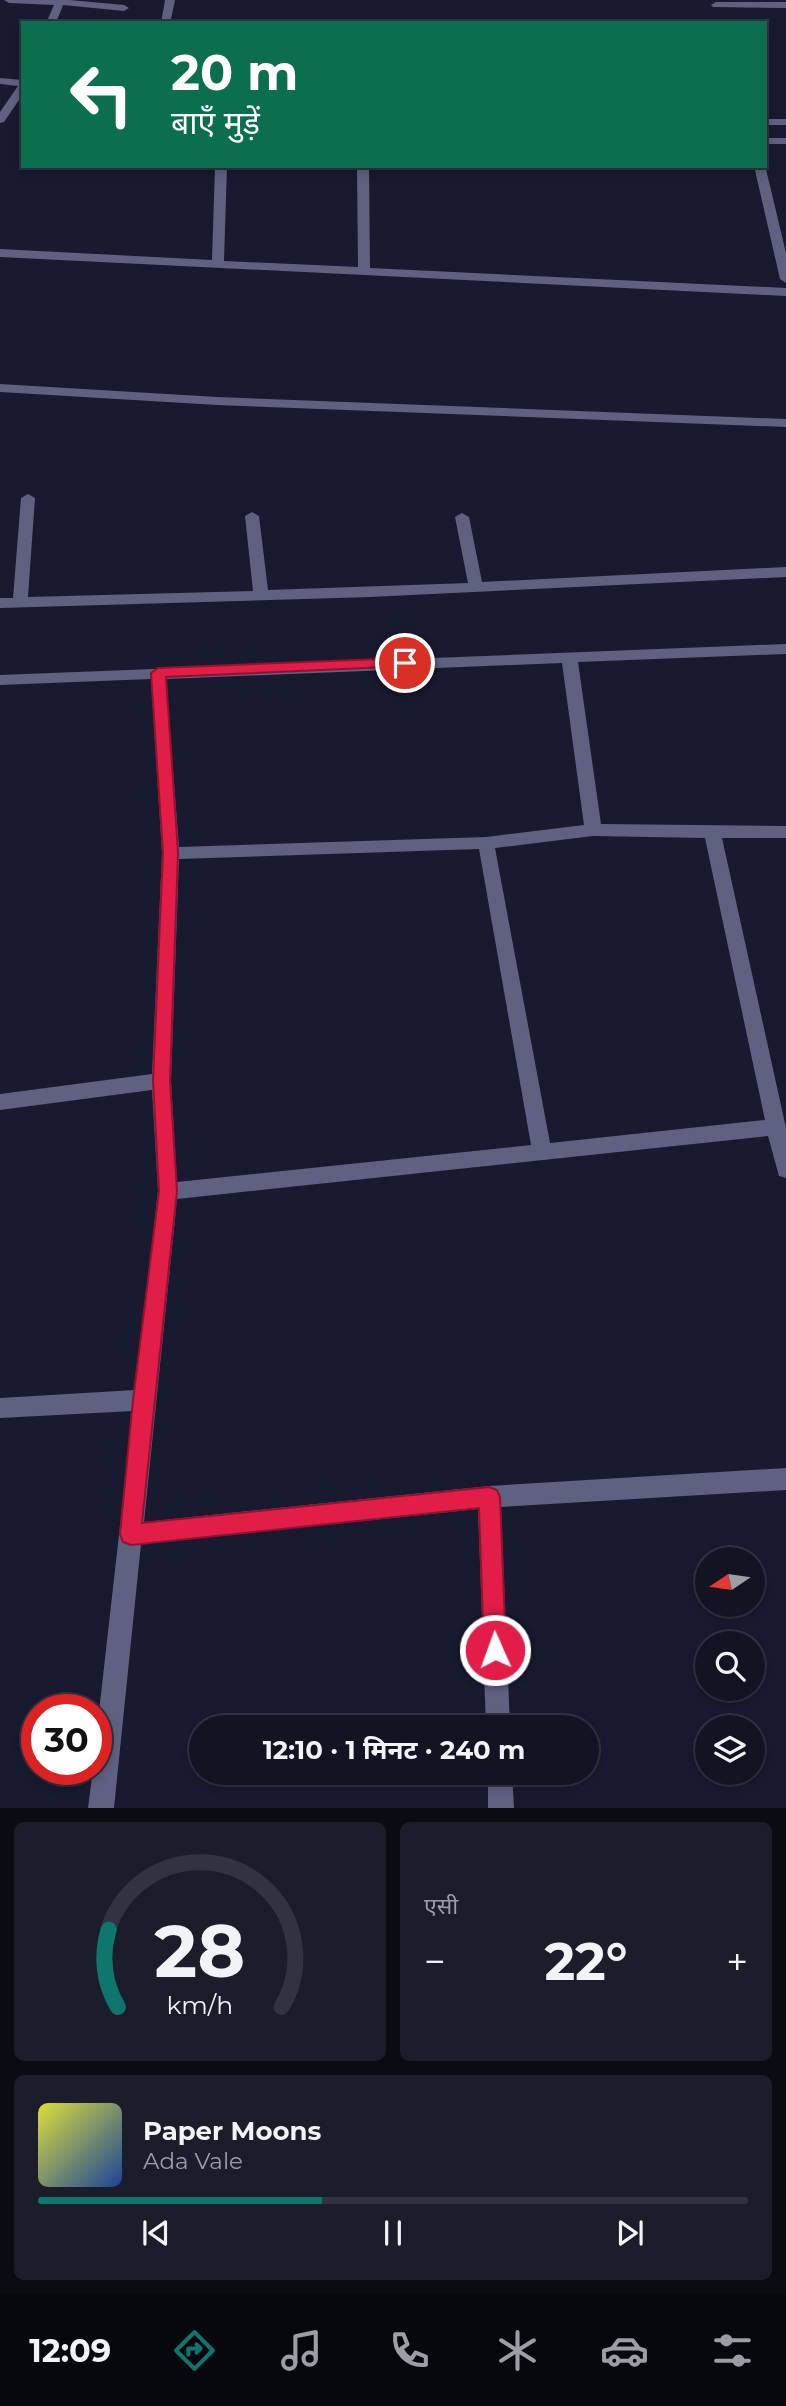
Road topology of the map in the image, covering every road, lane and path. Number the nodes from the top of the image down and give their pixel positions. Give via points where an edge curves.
1 (9, 0) edge
2 (170, 0) edge
3 (61, 1) edge
4 (786, 5) edge
5 (716, 7) edge
6 (124, 8) dead end
7 (52, 21) edge
8 (165, 21) edge
9 (0, 81) edge
10 (21, 85) edge
11 (21, 88) edge
12 (0, 120) edge
13 (767, 122) edge
14 (786, 122) edge
15 (767, 141) edge
16 (786, 141) edge
17 (221, 168) edge
18 (363, 168) edge
19 (760, 168) edge
20 (0, 253) edge
21 (218, 264) junction
22 (363, 272) junction
23 (786, 279) edge
24 (786, 292) edge
25 (0, 388) edge
26 (786, 423) edge
27 (28, 498) dead end
28 (252, 516) dead end
29 (462, 517) dead end
30 (786, 572) edge
31 (476, 587) junction
32 (261, 595) junction
33 (0, 603) edge
34 (20, 603) junction
35 (786, 649) edge
36 (569, 656) junction
37 (158, 673) junction
38 (0, 680) edge
39 (593, 830) junction
40 (712, 832) junction
41 (786, 832) edge
42 (486, 843) junction
43 (171, 853) junction
44 (161, 1081) junction
45 (0, 1102) edge
46 (776, 1128) junction
47 (542, 1152) junction
48 (786, 1170) edge
49 (168, 1191) junction
50 (143, 1400) junction
51 (0, 1409) edge
52 (786, 1479) edge
53 (489, 1497) junction
54 (131, 1534) junction
55 (498, 1715) edge
56 (500, 1785) edge
57 (101, 1808) edge
58 (501, 1808) edge

1 - 3 street
2 - 8 street
3 - 6 street
3 - 7 street
4 - 5 street
9 - 10 street
11 - 12 street
13 - 14 street
15 - 16 street
17 - 21 street
18 - 22 street
19 - 23 street
20 - 21 street
21 - 22 street
22 - 24 street
25 - 26 street
27 - 34 street
28 - 32 street
29 - 31 street
30 - 31 street
31 - 32 street
32 - 34 street
33 - 34 street
35 - 36 street
36 - 37 street
36 - 39 street
37 - 38 street
37 - 43 street
39 - 40 street
39 - 42 street
40 - 41 street
40 - 46 street
42 - 43 street
42 - 47 street
43 - 44 street
44 - 45 street
44 - 49 street
46 - 47 street
46 - 48 street
47 - 49 street
49 - 50 street
50 - 51 street
50 - 54 street
52 - 53 street
53 - 54 street
53 - 55 street
54 - 57 street
56 - 58 street

